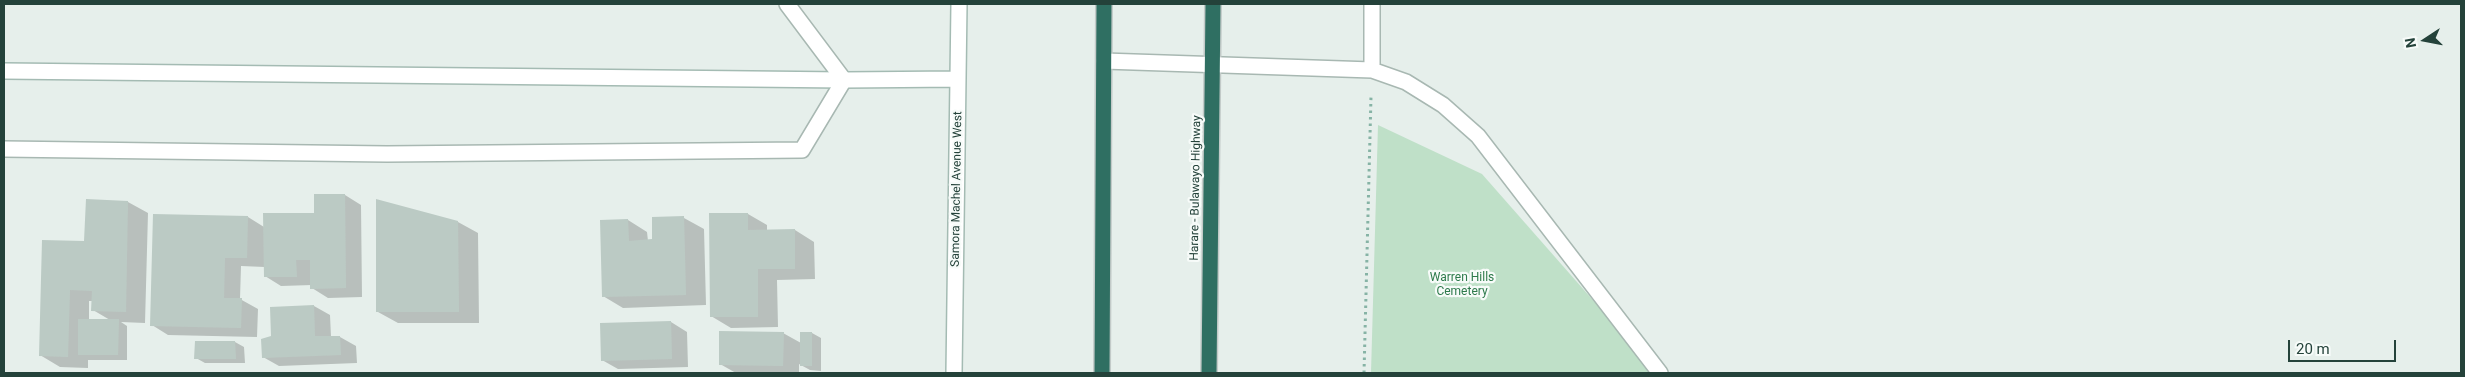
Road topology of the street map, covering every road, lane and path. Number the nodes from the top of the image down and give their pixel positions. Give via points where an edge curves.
1 (787, 4) edge
2 (959, 4) edge
3 (1104, 4) edge
4 (1213, 4) edge
5 (1372, 4) edge
6 (1104, 61) junction
7 (1213, 66) junction
8 (1372, 70) junction
9 (4, 71) edge
10 (958, 79) junction
11 (844, 80) junction
12 (4, 149) edge
13 (954, 373) edge
14 (1102, 373) edge
15 (1209, 373) edge
16 (1364, 373) edge
17 (1660, 373) edge

1 - 11 street
2 - 10 street, Samora Machel Avenue West
3 - 6 highway
4 - 7 highway, Harare - Bulawayo Highway
5 - 8 street
6 - 7 street
6 - 14 highway
7 - 8 street
7 - 15 highway, Harare - Bulawayo Highway
8 - 16 path
8 - 17 street via 1406,82 1443,105 1478,136
9 - 11 street
10 - 11 street
10 - 13 street, Samora Machel Avenue West
11 - 12 street via 802,150 386,154

